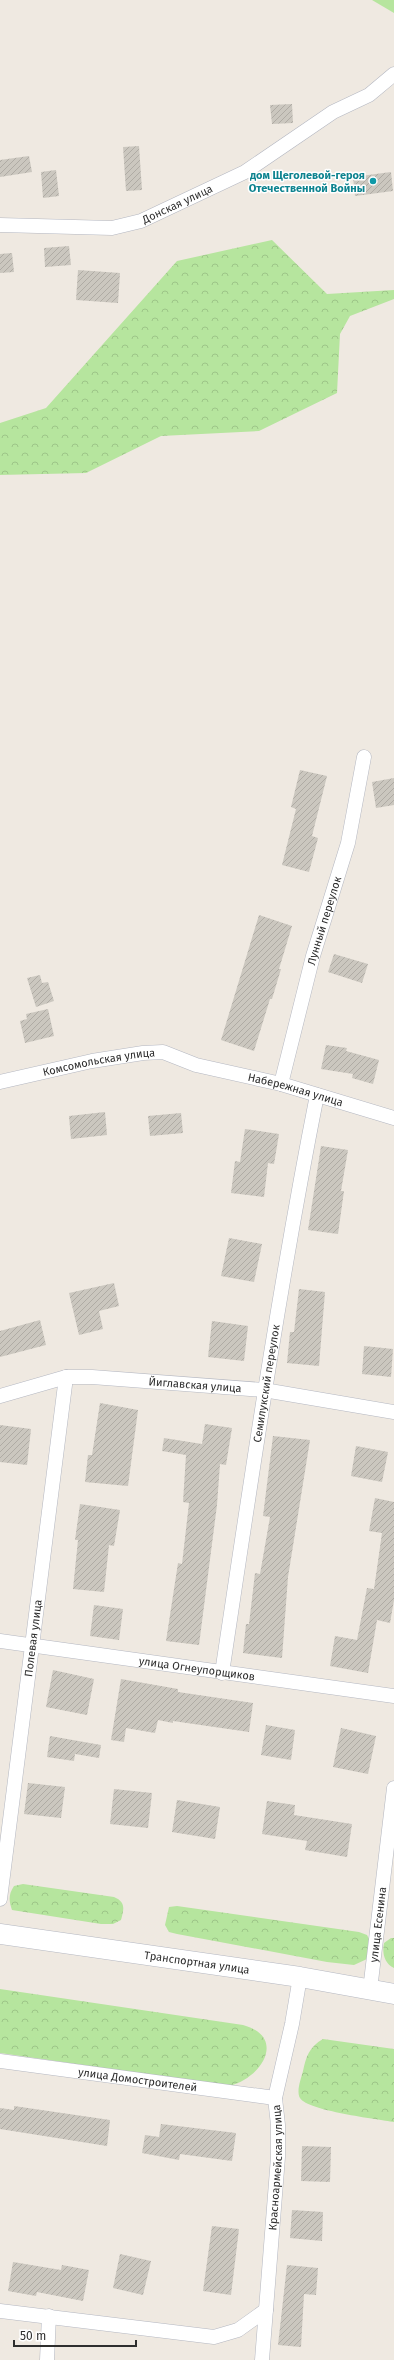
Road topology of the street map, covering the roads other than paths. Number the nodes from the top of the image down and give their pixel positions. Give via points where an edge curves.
1 (394, 74) edge
2 (0, 225) edge
3 (364, 758) dead end
4 (196, 1065) joint
5 (0, 1082) edge
6 (281, 1084) junction
7 (317, 1095) junction
8 (394, 1118) edge
9 (66, 1377) junction
10 (264, 1390) junction
11 (0, 1396) edge
12 (394, 1412) edge
13 (0, 1641) edge
14 (31, 1646) junction
15 (222, 1673) junction
16 (394, 1696) edge
17 (394, 1788) edge
18 (0, 1899) edge
19 (0, 1934) edge
20 (300, 1978) junction
21 (370, 1990) junction
22 (394, 1994) edge
23 (0, 2061) edge
24 (275, 2098) junction
25 (266, 2310) junction
26 (0, 2311) edge
27 (49, 2316) junction
28 (47, 2360) edge
29 (262, 2360) edge

1 - 2 street, Донская улица via 369,95 333,112 245,172 141,221 112,228
3 - 6 street, Лунный переулок via 348,843 313,956
4 - 5 street, Комсомольская улица via 163,1052 143,1053 92,1061
4 - 6 street, Набережная улица
6 - 7 street, Набережная улица
7 - 8 street, Набережная улица
7 - 10 street, Семилукский переулок
9 - 10 street, Йиглавская улица
9 - 11 street, Йиглавская улица
9 - 14 street, Полевая улица
10 - 12 street, Йиглавская улица
10 - 15 street, Семилукский переулок
13 - 14 street, улица Огнеупорщиков
14 - 15 street, улица Огнеупорщиков
14 - 18 street, Полевая улица
15 - 16 street, улица Огнеупорщиков
17 - 21 street, улица Есенина
19 - 20 main road, Транспортная улица
20 - 21 main road, Транспортная улица
20 - 24 street, Красноармейская улица
21 - 22 main road, Транспортная улица
23 - 24 street, улица Домостроителей
24 - 25 street, Красноармейская улица via 278,2157
25 - 27 street via 238,2330 214,2337
25 - 29 street, Красноармейская улица
26 - 27 street
27 - 28 street

